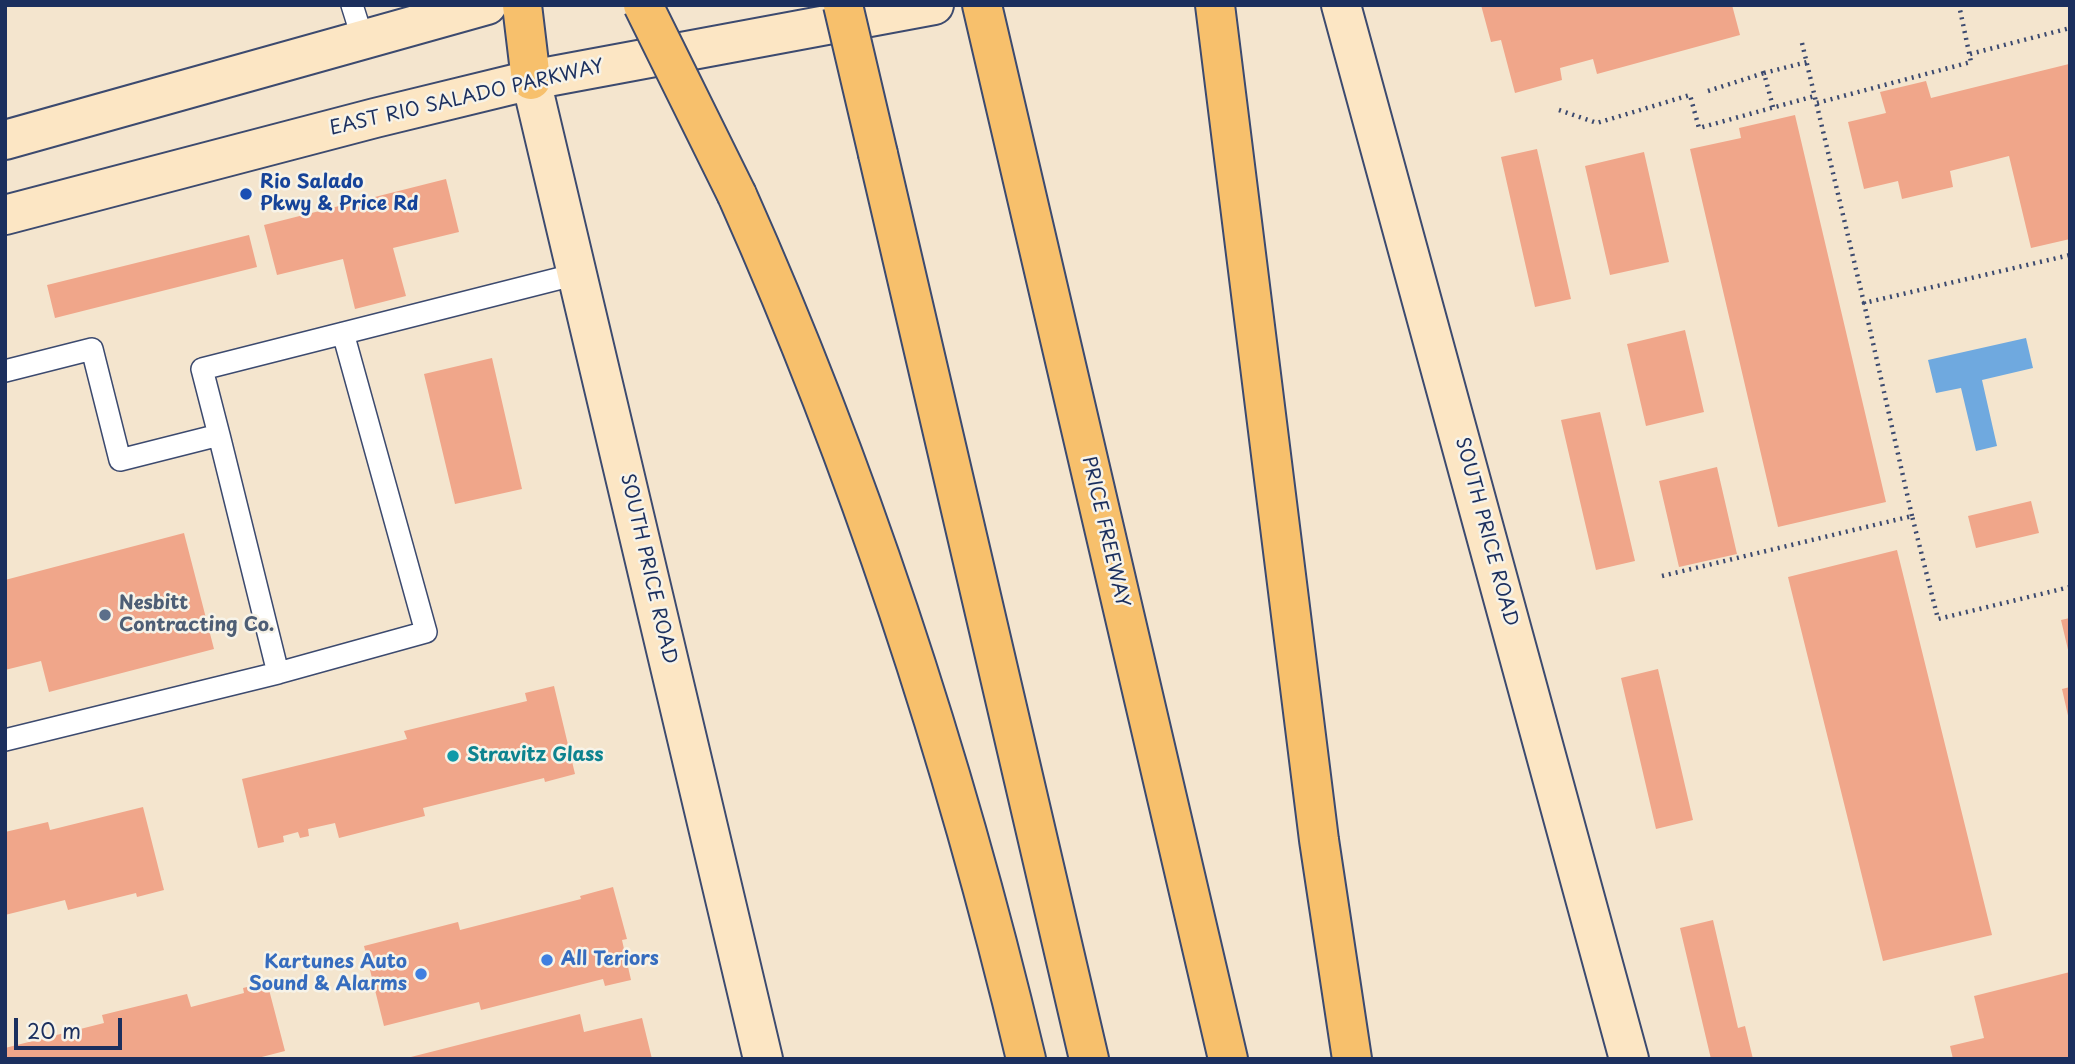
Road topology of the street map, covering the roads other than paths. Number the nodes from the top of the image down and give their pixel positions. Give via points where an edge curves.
1 (487, 5) edge
2 (522, 5) edge
3 (643, 5) edge
4 (666, 5) edge
5 (843, 5) edge
6 (934, 5) edge
7 (982, 5) edge
8 (1215, 5) edge
9 (1341, 5) edge
10 (358, 23) edge
11 (531, 80) junction
12 (5, 140) edge
13 (737, 195) junction
14 (5, 215) edge
15 (578, 274) junction
16 (343, 334) junction
17 (5, 371) edge
18 (219, 435) junction
19 (278, 673) junction
20 (5, 740) edge
21 (763, 1059) edge
22 (1026, 1059) edge
23 (1089, 1059) edge
24 (1228, 1059) edge
25 (1352, 1059) edge
26 (1629, 1059) edge

1 - 10 main road
2 - 11 highway
3 - 13 highway, bridge
4 - 13 highway, bridge
5 - 23 highway, bridge
6 - 11 main road, EAST RIO SALADO PARKWAY
7 - 24 highway, PRICE FREEWAY
8 - 25 highway via 1316,813
9 - 26 main road, SOUTH PRICE ROAD
10 - 12 main road
11 - 14 main road, EAST RIO SALADO PARKWAY
11 - 15 main road, SOUTH PRICE ROAD
13 - 22 highway via 827,417 898,617 970,846
15 - 16 lane
15 - 21 main road, SOUTH PRICE ROAD
16 - 18 lane via 202,369
16 - 19 lane via 426,632
17 - 18 lane via 92,349 120,460
18 - 19 lane
19 - 20 lane

